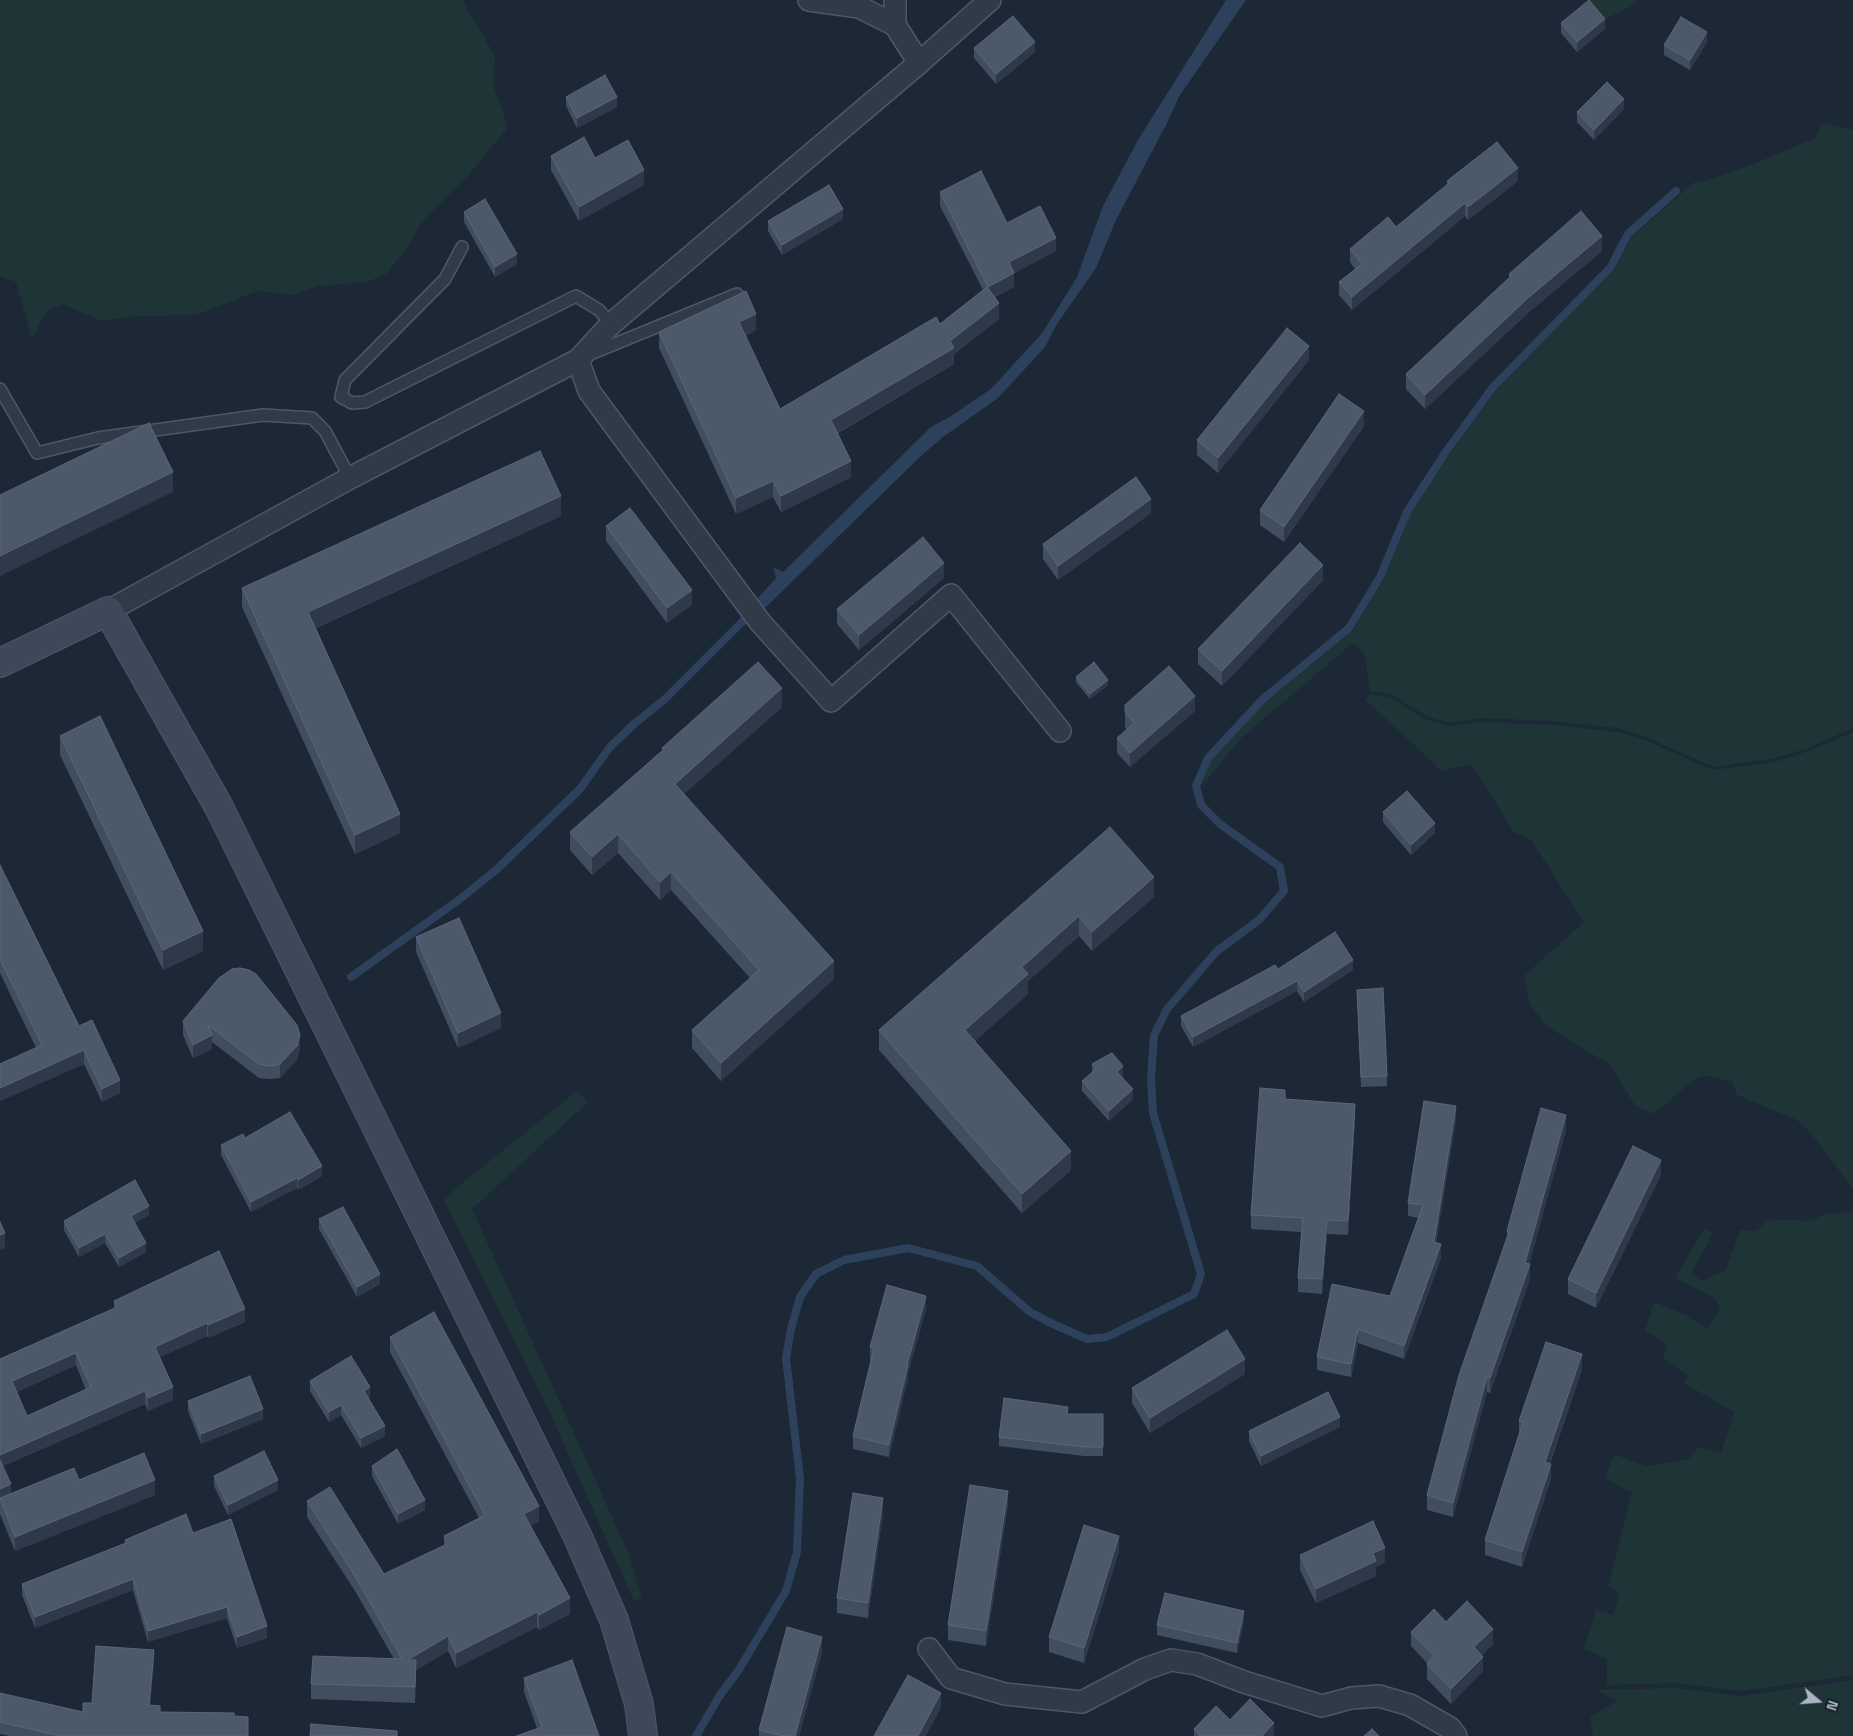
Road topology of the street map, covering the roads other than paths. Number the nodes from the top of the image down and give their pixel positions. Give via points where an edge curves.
1 (809, 0) edge
2 (895, 0) edge
3 (990, 0) edge
4 (895, 25) junction
5 (919, 63) junction
6 (462, 247) dead end
7 (737, 294) edge
8 (611, 324) junction
9 (578, 360) junction
10 (0, 389) edge
11 (350, 478) junction
12 (108, 611) junction
13 (0, 663) edge
14 (1060, 730) dead end
15 (929, 1649) dead end
16 (643, 1736) edge
17 (1456, 1736) edge

1 - 4 street via 859,7
2 - 4 street
3 - 5 street
4 - 5 street
5 - 8 street
6 - 8 lane via 445,279 345,380 341,397 352,403 365,402 576,296 599,310
7 - 9 lane
8 - 9 street
9 - 11 street
9 - 14 street via 589,391 755,615 831,701 951,595
10 - 11 lane via 37,453 98,438 263,415 312,418 325,431
11 - 12 street
12 - 13 street
12 - 16 street via 219,807 577,1535 614,1620 639,1704
15 - 17 street via 951,1678 1006,1694 1082,1702 1145,1669 1171,1660 1197,1664 1322,1706 1350,1698 1379,1696 1410,1705 1450,1728

